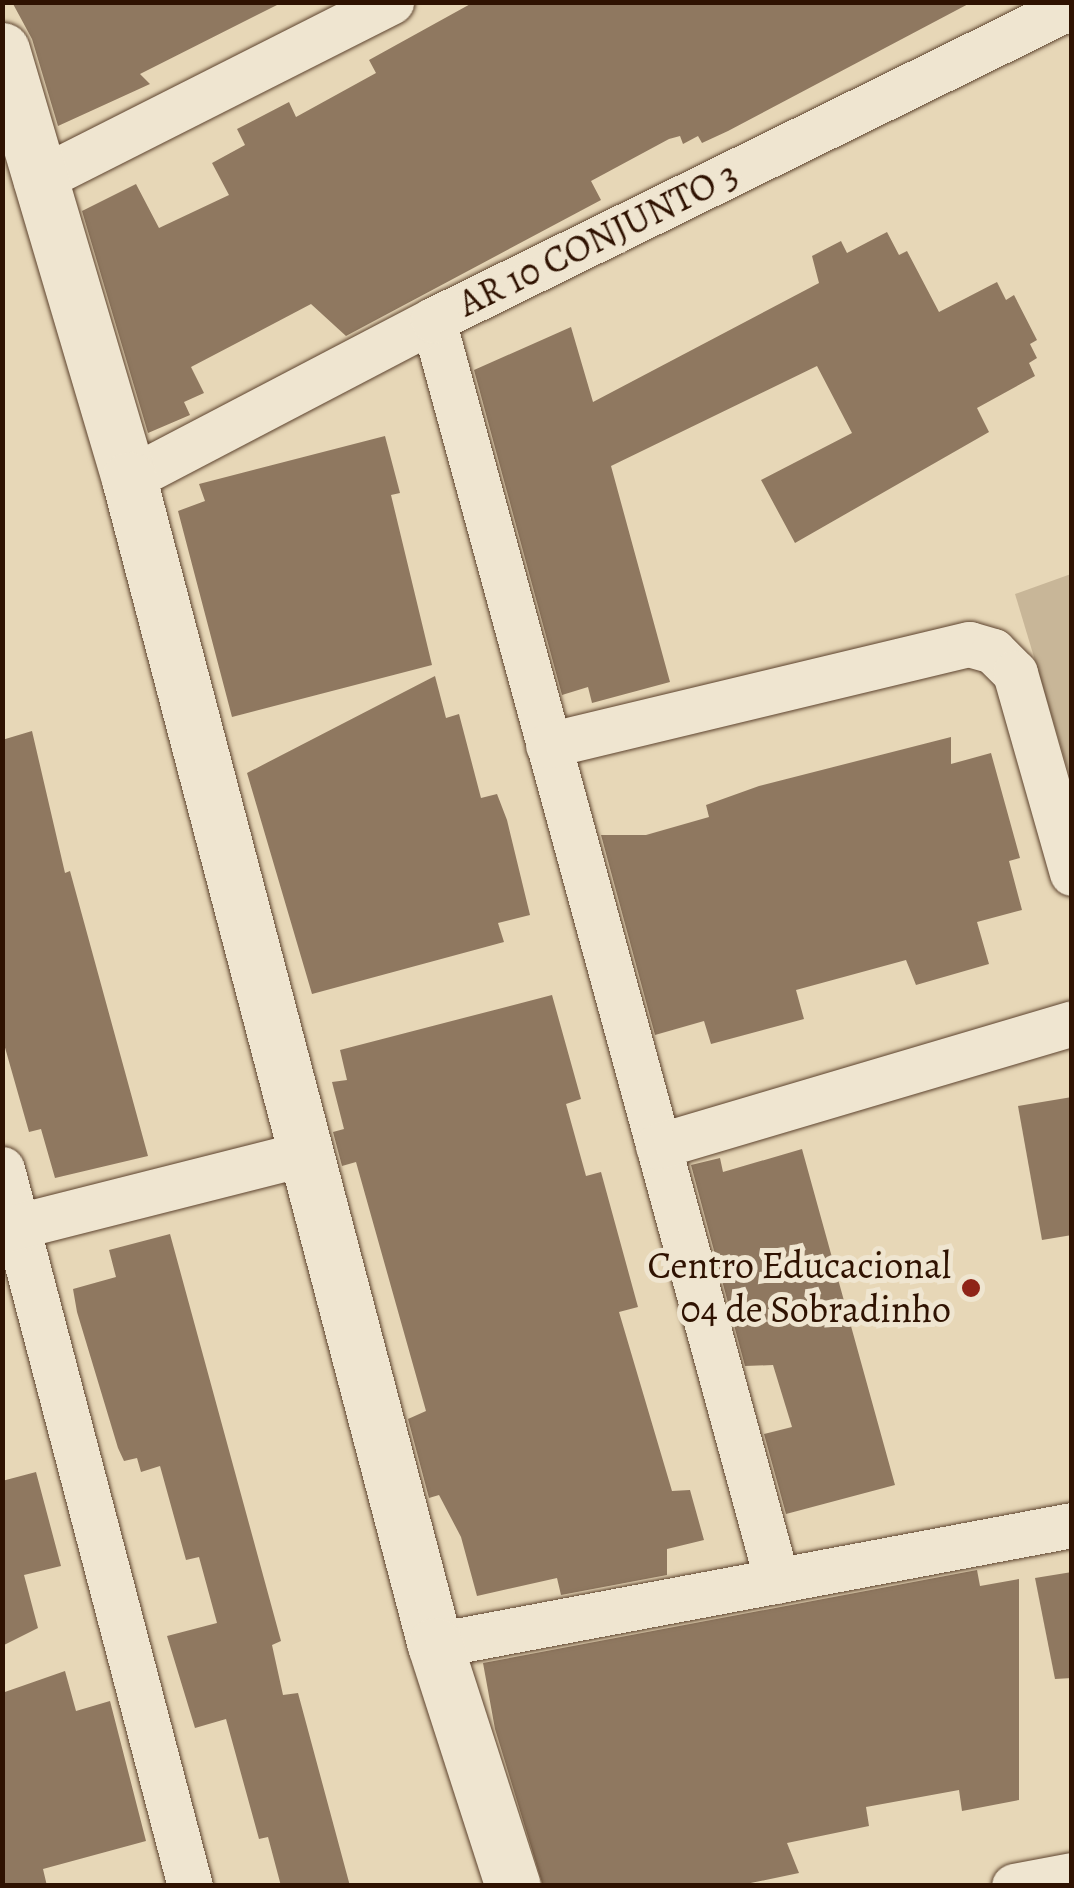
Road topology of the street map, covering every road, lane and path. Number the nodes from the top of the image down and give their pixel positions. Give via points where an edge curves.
1 (392, 2) edge
2 (1072, 6) edge
3 (2, 50) edge
4 (36, 181) junction
5 (433, 320) junction
6 (129, 480) junction
7 (548, 745) junction
8 (1072, 873) edge
9 (1072, 1023) edge
10 (658, 1146) junction
11 (306, 1152) junction
12 (2, 1168) edge
13 (11, 1228) edge
14 (1072, 1526) edge
15 (777, 1581) junction
16 (435, 1645) junction
17 (492, 1814) junction
18 (1072, 1875) edge
19 (190, 1886) edge
20 (481, 1886) edge
21 (513, 1886) edge
22 (1014, 1886) edge

1 - 4 street
2 - 5 street, AR 10 CONJUNTO 3
3 - 4 street
4 - 6 street
5 - 6 street, AR 10 CONJUNTO 3
5 - 7 street
6 - 11 street
7 - 8 street via 969,644 994,650 1016,673
7 - 10 street
9 - 10 street
10 - 15 street
11 - 13 street
11 - 16 street
12 - 13 street
13 - 19 street
14 - 15 street
15 - 16 street
16 - 17 street
17 - 20 street
17 - 21 street
18 - 22 street

